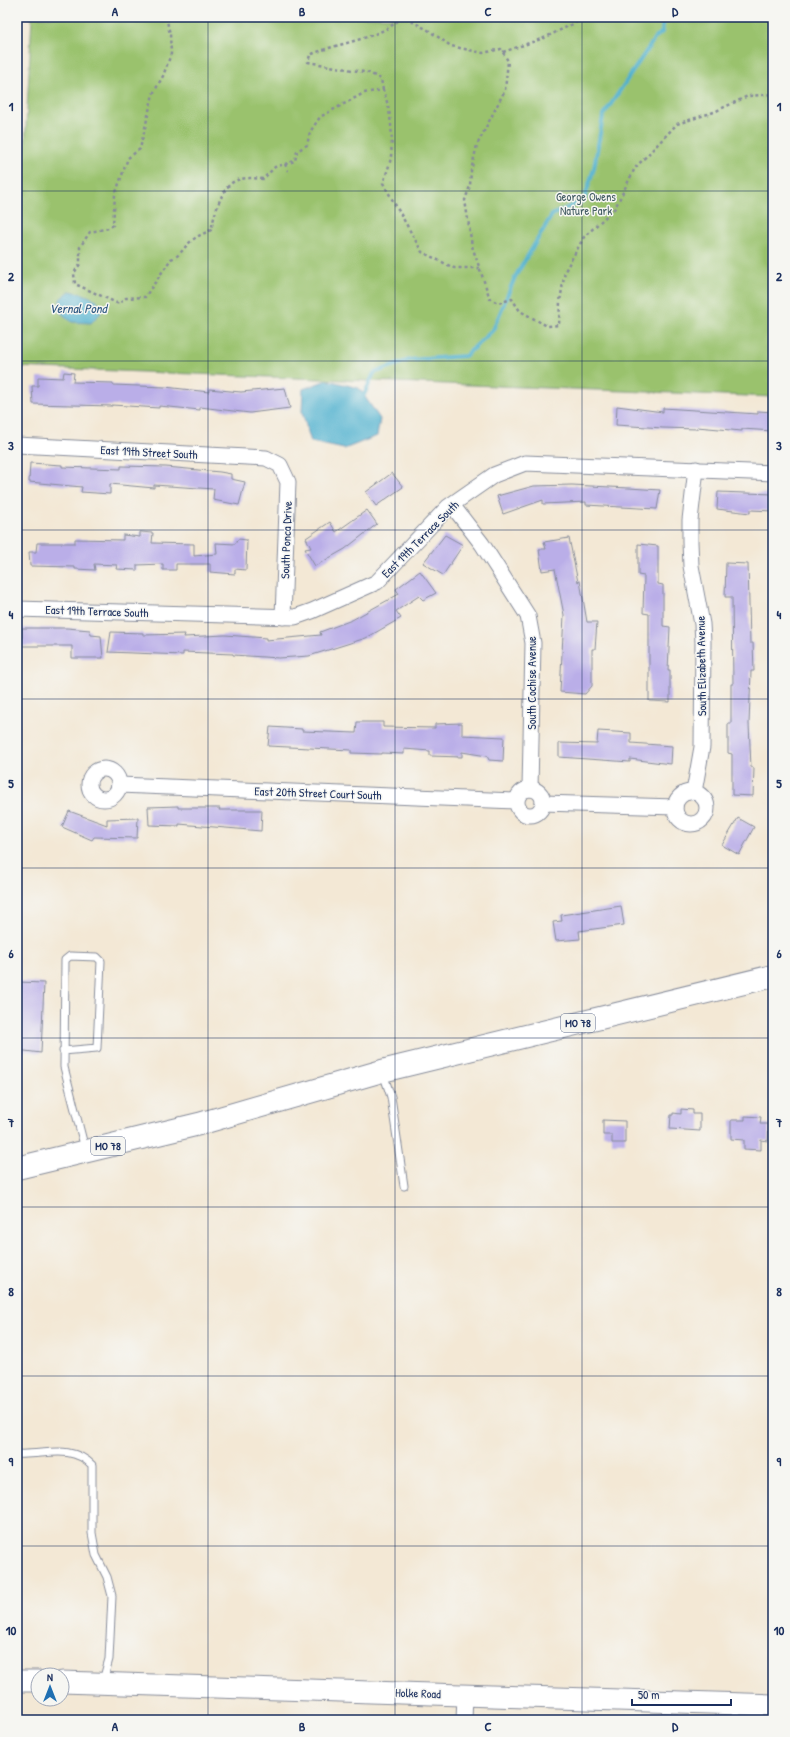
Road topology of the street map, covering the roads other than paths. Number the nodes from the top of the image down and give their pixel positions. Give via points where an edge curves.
1 (17, 445) edge
2 (280, 465) joint
3 (696, 469) junction
4 (773, 473) edge
5 (452, 505) junction
6 (17, 609) edge
7 (283, 617) junction
8 (119, 785) dead end
9 (530, 789) junction
10 (694, 792) junction
11 (516, 802) junction
12 (543, 803) junction
13 (675, 807) junction
14 (773, 976) edge
15 (63, 1051) junction
16 (382, 1071) junction
17 (86, 1151) junction
18 (17, 1168) edge
19 (404, 1186) dead end
20 (17, 1454) edge
21 (17, 1680) edge
22 (30, 1681) edge
23 (70, 1682) edge
24 (103, 1683) junction
25 (465, 1695) junction
26 (773, 1705) edge
27 (464, 1720) edge

1 - 2 street, East 19th Street South via 266,458
2 - 7 street, South Ponca Drive via 288,482
3 - 4 street, East 19th Terrace South
3 - 5 street, East 19th Terrace South via 526,463 494,475
3 - 10 street, South Elizabeth Avenue via 690,542 691,566 703,642 702,747
5 - 7 street, East 19th Terrace South via 377,582 312,611 295,617
5 - 9 street, South Cochise Avenue via 482,544 528,616 533,643
6 - 7 street, East 19th Terrace South
8 - 11 street, East 20th Street Court South
9 - 11 street via 522,791
9 - 12 street via 541,795
10 - 13 street via 681,795
10 - 13 street via 703,797 707,805 706,815 700,822 690,824 681,820
11 - 12 street via 519,810 527,816 540,811
12 - 13 street
14 - 16 main road, MO 78
15 - 15 lane via 65,960 70,956 96,957 101,962 97,1048
15 - 17 lane via 64,1068
16 - 17 main road, MO 78 via 199,1124
16 - 19 lane via 391,1097
17 - 18 main road, MO 78
20 - 24 lane via 68,1452 84,1457 92,1465 92,1533 96,1555 107,1577 112,1596 108,1659
21 - 22 street
23 - 24 street, Holke Road
24 - 25 street, Holke Road
25 - 26 street, Holke Road
25 - 27 street

